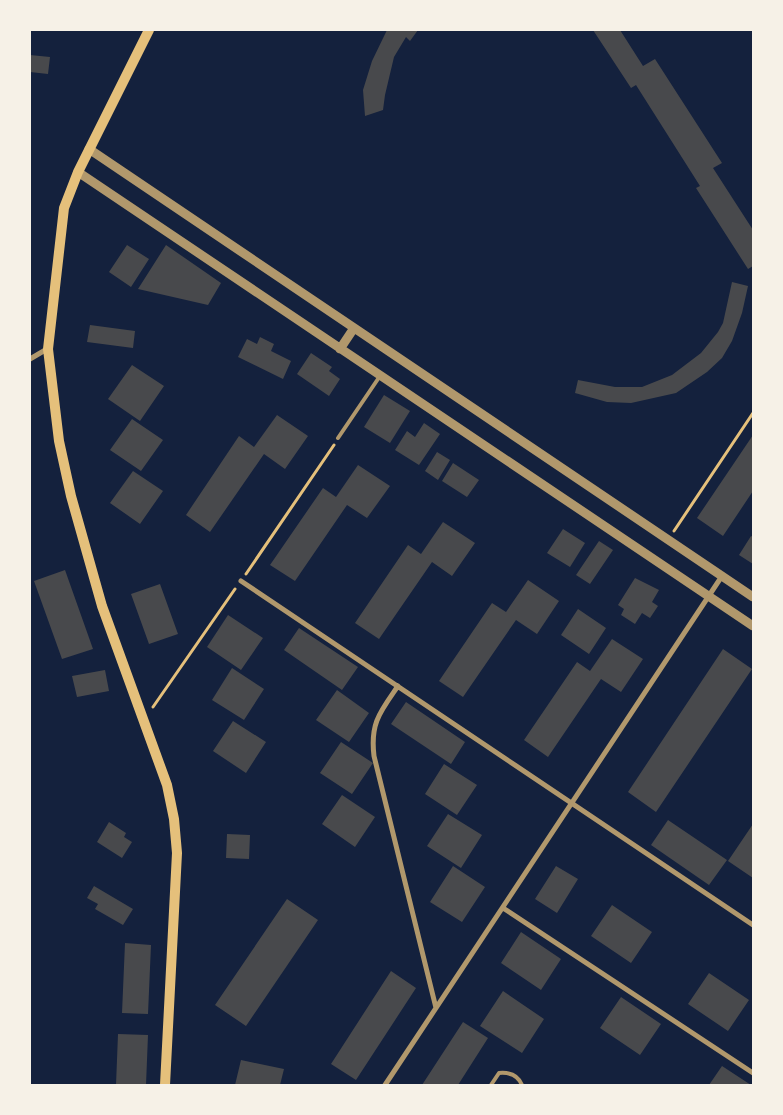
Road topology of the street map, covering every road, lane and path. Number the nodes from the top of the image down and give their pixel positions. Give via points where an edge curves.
1 (149, 30) edge
2 (89, 150) junction
3 (78, 172) junction
4 (354, 328) junction
5 (48, 349) junction
6 (340, 349) junction
7 (30, 360) edge
8 (380, 376) junction
9 (753, 413) edge
10 (338, 438) dead end
11 (668, 540) junction
12 (722, 576) junction
13 (241, 581) dead end
14 (708, 596) junction
15 (753, 597) edge
16 (753, 626) edge
17 (398, 686) junction
18 (570, 804) junction
19 (503, 908) junction
20 (753, 925) edge
21 (436, 1008) junction
22 (753, 1073) edge
23 (165, 1085) edge
24 (385, 1085) edge
25 (491, 1085) edge
26 (522, 1085) edge

1 - 2 main road
2 - 3 main road
2 - 4 street
3 - 5 main road via 62,220
3 - 6 street
4 - 6 street
4 - 11 street
5 - 7 street
5 - 23 main road via 59,441 71,496 102,606 164,775 174,819 177,853
6 - 8 street
8 - 10 lane
8 - 14 street
9 - 11 path
11 - 12 street
12 - 14 street
12 - 15 street
13 - 17 street
14 - 16 street
14 - 18 street
17 - 18 street
17 - 21 street via 374,726 374,756
18 - 19 street
18 - 20 street
19 - 21 street
19 - 22 street
21 - 24 street
25 - 26 lane via 499,1073 508,1072

